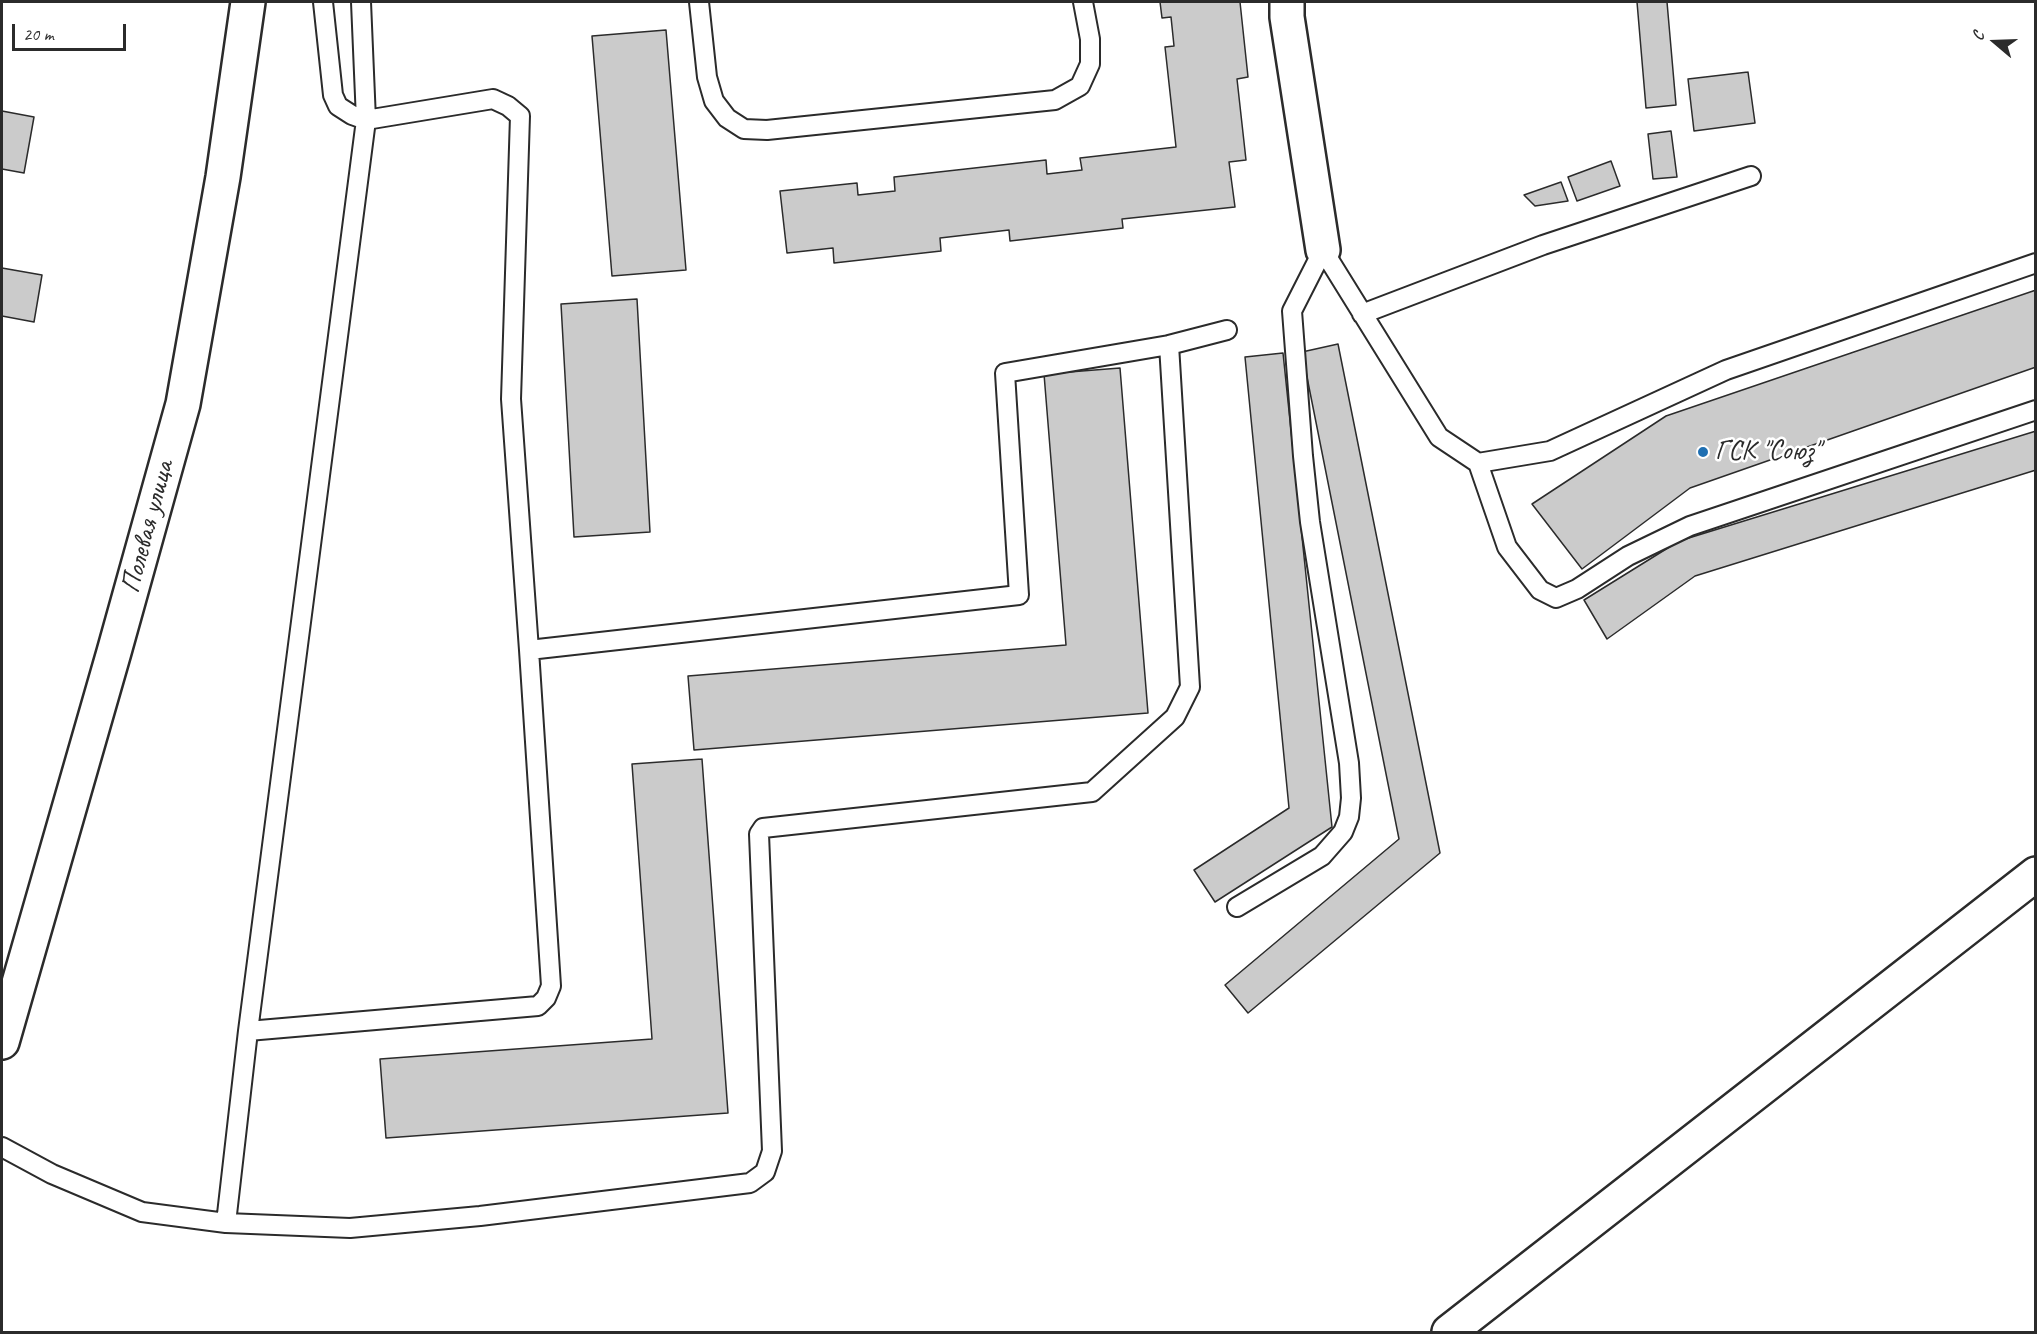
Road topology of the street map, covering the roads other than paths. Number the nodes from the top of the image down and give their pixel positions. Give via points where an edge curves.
1 (248, 2) edge
2 (323, 2) edge
3 (361, 2) edge
4 (699, 2) edge
5 (1083, 2) edge
6 (1287, 2) edge
7 (366, 120) junction
8 (1751, 176) dead end
9 (1323, 250) junction
10 (2036, 263) edge
11 (1362, 314) junction
12 (1227, 330) dead end
13 (1169, 345) junction
14 (2036, 410) edge
15 (1478, 463) junction
16 (529, 650) junction
17 (2036, 874) edge
18 (1236, 907) dead end
19 (248, 1031) junction
20 (2, 1042) edge
21 (2, 1147) edge
22 (226, 1223) junction
23 (1449, 1332) edge

1 - 20 street, Полевая улица via 223,177 183,404
2 - 7 lane via 333,95 338,106
3 - 7 lane
4 - 5 lane via 707,77 714,101 727,118 744,129 767,130 1055,100 1080,86 1090,64
6 - 9 street
7 - 16 lane via 493,99 520,116 512,399
7 - 19 lane
8 - 11 lane via 1543,245
9 - 11 lane
9 - 18 lane via 1292,310 1307,500 1349,763 1349,817 1344,832 1322,856
10 - 15 lane via 1725,370 1551,451
11 - 15 lane via 1439,437
12 - 13 lane
13 - 16 lane via 1005,373 1019,595
13 - 22 lane via 1190,687 1175,717 1092,792 763,828 759,834 772,1151 765,1172 750,1183 480,1216 350,1228
14 - 15 lane via 1690,526 1556,598 1540,590 1507,547
16 - 19 lane via 551,986 546,998 538,1006
17 - 23 street
19 - 22 lane
21 - 22 lane via 52,1174 142,1212

